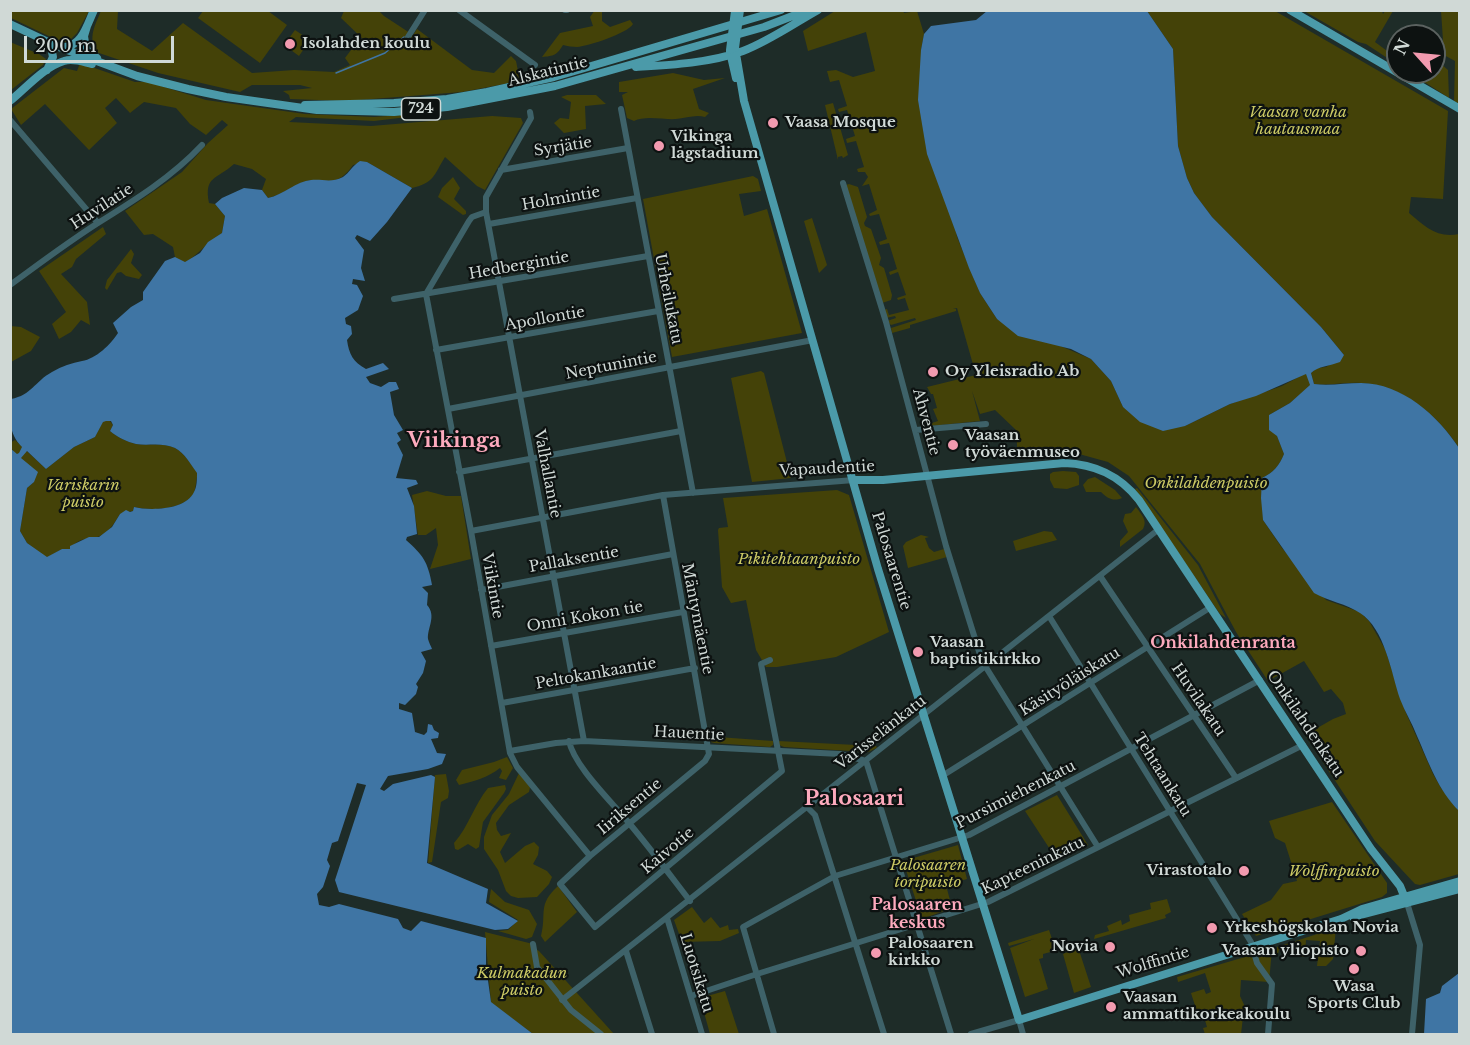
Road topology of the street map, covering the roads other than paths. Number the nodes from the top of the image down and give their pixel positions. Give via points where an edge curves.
1 (94, 10) edge
2 (425, 10) edge
3 (459, 10) edge
4 (740, 10) edge
5 (781, 10) edge
6 (808, 10) edge
7 (818, 10) edge
8 (1290, 10) edge
9 (735, 11) edge
10 (10, 24) edge
11 (87, 26) junction
12 (408, 37) dead end
13 (44, 40) junction
14 (59, 47) junction
15 (733, 54) junction
16 (535, 65) dead end
17 (621, 68) junction
18 (46, 71) junction
19 (137, 76) junction
20 (155, 80) junction
21 (10, 101) edge
22 (286, 105) junction
23 (621, 109) dead end
24 (1460, 109) edge
25 (530, 112) dead end
26 (10, 120) edge
27 (202, 145) dead end
28 (628, 148) junction
29 (501, 170) junction
30 (843, 183) dead end
31 (637, 198) junction
32 (486, 212) junction
33 (98, 223) junction
34 (489, 224) junction
35 (648, 256) junction
36 (499, 281) junction
37 (10, 285) edge
38 (426, 294) junction
39 (394, 299) dead end
40 (658, 311) junction
41 (509, 338) junction
42 (813, 340) junction
43 (436, 350) junction
44 (669, 367) junction
45 (520, 395) junction
46 (448, 409) junction
47 (986, 424) dead end
48 (916, 430) junction
49 (681, 431) junction
50 (531, 459) junction
51 (459, 472) junction
52 (928, 475) junction
53 (854, 480) junction
54 (693, 493) junction
55 (663, 495) junction
56 (543, 517) junction
57 (1159, 529) junction
58 (471, 531) junction
59 (673, 555) junction
60 (553, 576) junction
61 (1100, 576) junction
62 (481, 590) junction
63 (1211, 607) junction
64 (683, 612) junction
65 (1049, 616) junction
66 (564, 634) junction
67 (491, 646) junction
68 (1148, 647) junction
69 (770, 660) dead end
70 (986, 666) junction
71 (694, 668) junction
72 (1260, 680) junction
73 (1090, 684) junction
74 (575, 690) junction
75 (502, 703) junction
76 (924, 714) junction
77 (1194, 715) junction
78 (1023, 726) junction
79 (569, 741) junction
80 (584, 741) junction
81 (1303, 745) junction
82 (708, 747) junction
83 (1131, 749) junction
84 (510, 751) junction
85 (778, 751) junction
86 (866, 761) junction
87 (942, 776) junction
88 (1236, 778) junction
89 (1060, 786) junction
90 (807, 807) junction
91 (1170, 811) junction
92 (630, 823) junction
93 (962, 837) junction
94 (1098, 847) junction
95 (590, 856) junction
96 (896, 858) junction
97 (665, 868) junction
98 (835, 876) junction
99 (1460, 881) edge
100 (560, 884) joint
101 (1460, 889) edge
102 (690, 900) junction
103 (1406, 900) junction
104 (983, 904) junction
105 (667, 918) junction
106 (917, 924) junction
107 (857, 943) junction
108 (533, 944) dead end
109 (1253, 947) junction
110 (626, 951) junction
111 (757, 974) junction
112 (691, 996) junction
113 (562, 1000) junction
114 (1018, 1020) junction
115 (601, 1035) edge
116 (652, 1035) edge
117 (702, 1035) edge
118 (774, 1035) edge
119 (884, 1035) edge
120 (951, 1035) edge
121 (971, 1035) edge
122 (1023, 1035) edge
123 (1268, 1035) edge
124 (1412, 1035) edge

1 - 11 main road
2 - 12 street
3 - 16 street
4 - 15 main road, Palosaarentie, bridge
5 - 22 main road, Alskatintie / 724 via 487,92 394,103
6 - 17 main road, Alskatintie / 724 via 764,27
7 - 15 main road via 768,40
8 - 24 main road
9 - 15 main road, Palosaarentie, bridge
10 - 13 main road, Alskatintie / 724
11 - 14 main road via 71,47
11 - 20 main road via 84,43 89,53
13 - 14 main road, Alskatintie / 724
13 - 18 main road via 53,51
14 - 19 main road, Alskatintie / 724
15 - 17 main road
15 - 42 main road, Palosaarentie
17 - 22 main road, Alskatintie / 724 via 555,86 447,107 354,112
18 - 19 main road via 69,60
18 - 21 main road
19 - 20 main road, Alskatintie / 724
20 - 22 main road, Alskatintie / 724 via 207,94
23 - 28 street, Urheilukatu
25 - 29 street via 531,118
26 - 33 street
27 - 33 street, Huvilatie via 168,177
28 - 29 street, Syrjätie
28 - 31 street, Urheilukatu
29 - 32 street via 486,197
30 - 48 street, Ahventie
31 - 34 street, Holmintie
31 - 35 street, Urheilukatu
32 - 34 street, Valhallantie
32 - 38 street via 469,220
33 - 37 street, Huvilatie
34 - 36 street, Valhallantie
35 - 36 street, Hedbergintie
35 - 40 street, Urheilukatu
36 - 38 street, Hedbergintie
36 - 41 street, Valhallantie
38 - 39 street, Hedbergintie
38 - 43 street, Viikintie
40 - 41 street, Apollontie
40 - 44 street, Urheilukatu
41 - 43 street, Apollontie
41 - 45 street, Valhallantie
42 - 44 street, Neptunintie
42 - 53 main road, Palosaarentie
43 - 46 street, Viikintie
44 - 45 street, Neptunintie
44 - 49 street, Urheilukatu
45 - 46 street, Neptunintie
45 - 50 street, Valhallantie
46 - 51 street, Viikintie
47 - 48 street
48 - 52 street, Ahventie
49 - 50 street
49 - 54 street, Urheilukatu
50 - 51 street
50 - 56 street, Valhallantie
51 - 58 street, Viikintie
52 - 53 main road, Vapaudentie
52 - 57 main road, Vapaudentie via 1064,463 1092,466 1124,483
52 - 70 street, Ahventie via 964,606
53 - 54 street, Vapaudentie
53 - 76 main road, Palosaarentie
54 - 55 street, Vapaudentie
55 - 56 street, Vapaudentie
55 - 59 street, Mäntymäentie
56 - 58 street, Vapaudentie
56 - 60 street, Valhallantie
57 - 61 street, Varisselänkatu
57 - 63 main road, Onkilahdenkatu
58 - 62 street, Viikintie
59 - 60 street, Pallaksentie
59 - 64 street, Mäntymäentie
60 - 62 street, Pallaksentie
60 - 66 street, Valhallantie
61 - 65 street, Varisselänkatu
61 - 68 street, Huvilakatu
62 - 67 street, Viikintie
63 - 68 street, Käsityöläiskatu
63 - 72 main road, Onkilahdenkatu
64 - 66 street, Onni Kokon tie
64 - 71 street, Mäntymäentie
65 - 70 street, Varisselänkatu
65 - 73 street, Tehtaankatu
66 - 67 street, Onni Kokon tie
66 - 74 street, Valhallantie
67 - 75 street, Viikintie
68 - 73 street, Käsityöläiskatu
68 - 77 street, Huvilakatu
69 - 85 street via 761,664
70 - 76 street, Varisselänkatu
70 - 78 street, Ahventie
71 - 74 street, Peltokankaantie
71 - 82 street, Mäntymäentie
72 - 77 street, Pursimiehenkatu
72 - 81 main road, Onkilahdenkatu
73 - 78 street, Käsityöläiskatu
73 - 83 street, Tehtaankatu
74 - 75 street, Peltokankaantie
74 - 80 street, Valhallantie
75 - 84 street, Viikintie
76 - 86 street, Varisselänkatu
76 - 87 main road, Palosaarentie
77 - 83 street, Pursimiehenkatu
77 - 88 street, Huvilakatu
78 - 87 street, Käsityöläiskatu
78 - 89 street, Ahventie
79 - 80 street, Hauentie
79 - 84 street, Hauentie
79 - 92 street via 570,749 587,773
80 - 82 street, Hauentie
81 - 88 street, Kapteeninkatu
81 - 103 main road, Onkilahdenkatu
82 - 85 street, Hauentie
82 - 92 street, Iiriksentie via 705,760
83 - 89 street, Pursimiehenkatu
83 - 91 street, Tehtaankatu
84 - 95 street, Viikintie via 517,767
85 - 86 street, Hauentie via 848,755
85 - 97 street, Kaivotie via 782,771
86 - 90 street, Varisselänkatu
86 - 96 street
87 - 93 main road, Palosaarentie
88 - 91 street, Kapteeninkatu
89 - 93 street, Pursimiehenkatu
89 - 94 street, Ahventie
90 - 98 street via 815,815
90 - 102 street, Varisselänkatu
91 - 94 street, Kapteeninkatu
91 - 109 street, Tehtaankatu
92 - 95 street, Iiriksentie
92 - 97 street
93 - 96 street, Pursimiehenkatu
93 - 104 main road, Palosaarentie
94 - 104 street, Kapteeninkatu
95 - 100 street, Iiriksentie
96 - 98 street, Pursimiehenkatu
96 - 106 street
97 - 100 street, Kaivotie via 595,927
97 - 102 street
98 - 107 street
98 - 111 street, Pursimiehenkatu via 743,927
99 - 103 main road, Wolffintie
101 - 103 main road, Wolffintie
102 - 105 street, Varisselänkatu
103 - 109 main road, Wolffintie
103 - 124 street via 1420,945
104 - 106 street, Kapteeninkatu
104 - 114 main road, Palosaarentie
105 - 110 street, Varisselänkatu
105 - 112 street, Luotsikatu
106 - 107 street, Kapteeninkatu
106 - 120 street
107 - 111 street, Kapteeninkatu
107 - 119 street
108 - 113 street via 537,967
109 - 114 main road, Wolffintie
109 - 123 street, Tehtaankatu via 1257,963 1272,984
110 - 113 street, Varisselänkatu
110 - 116 street
111 - 112 street, Kapteeninkatu
111 - 118 street
112 - 117 street, Luotsikatu
113 - 115 street
114 - 121 street, Wolffintie
114 - 122 street, Palosaarentie

